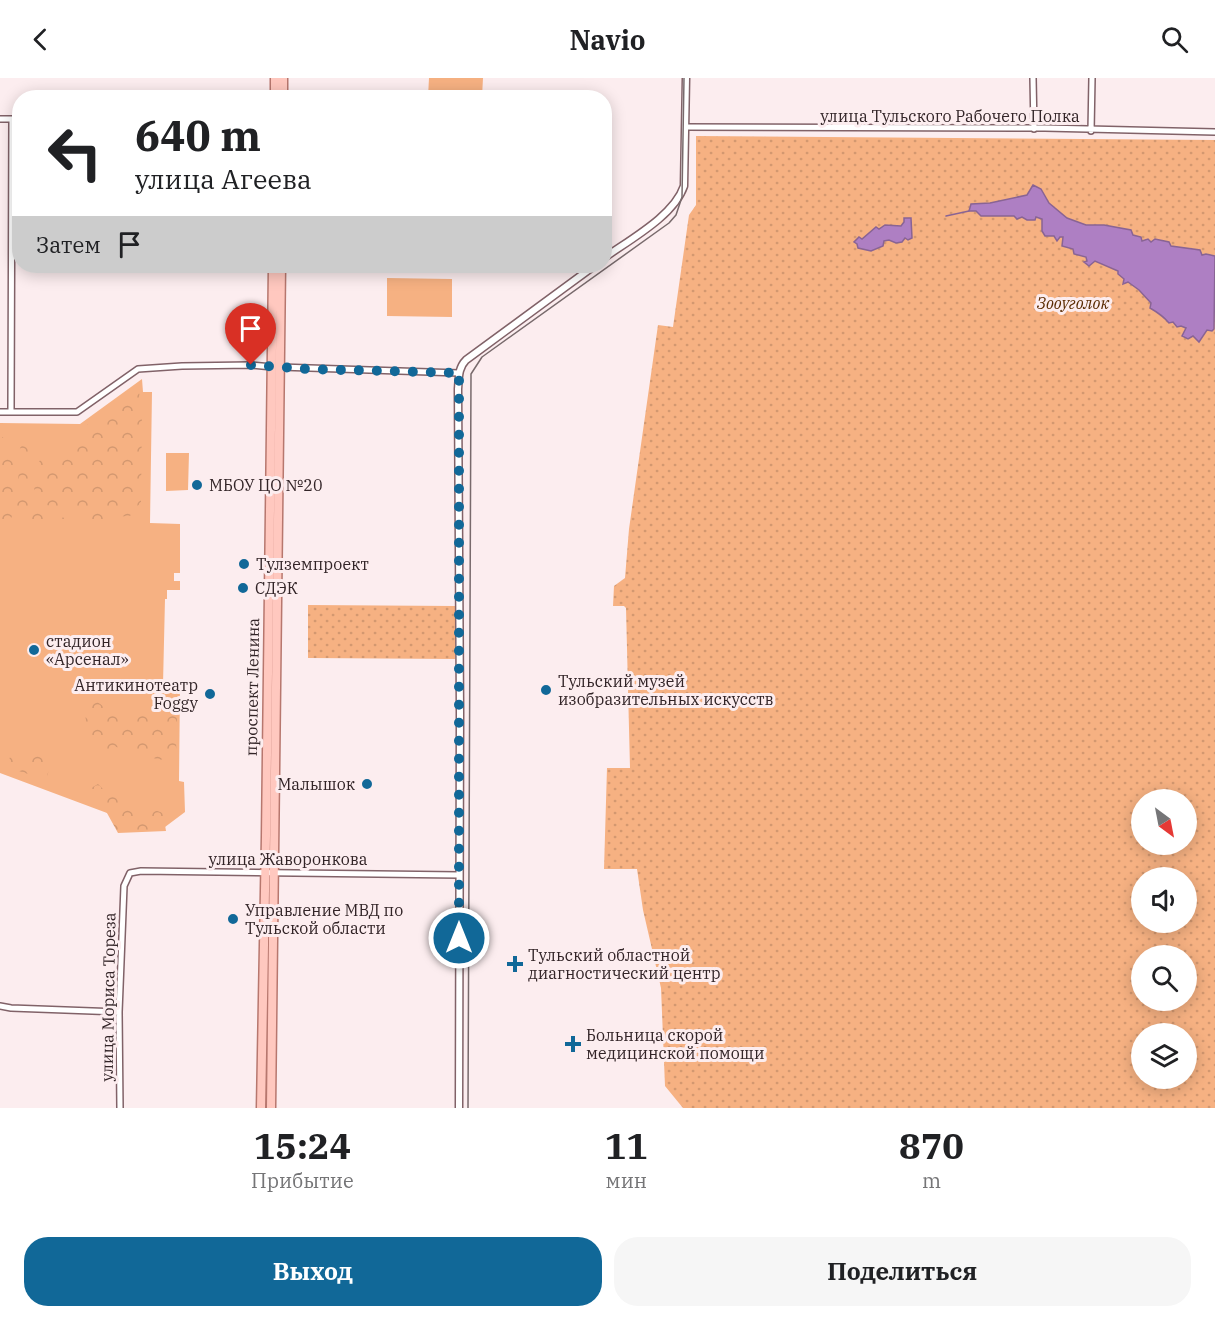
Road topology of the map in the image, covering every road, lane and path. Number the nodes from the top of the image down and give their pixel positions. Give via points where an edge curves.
1 (686, 78) edge
2 (1034, 78) edge
3 (1092, 78) edge
4 (0, 119) edge
5 (12, 119) joint
6 (685, 127) junction
7 (1034, 129) junction
8 (1091, 130) junction
9 (1215, 132) edge
10 (612, 252) edge
11 (273, 273) edge
12 (281, 273) edge
13 (584, 273) edge
14 (276, 367) junction
15 (459, 373) junction
16 (11, 410) junction
17 (0, 412) edge
18 (269, 872) junction
19 (459, 875) junction
20 (124, 886) joint
21 (0, 1006) edge
22 (119, 1012) junction
23 (120, 1108) edge
24 (261, 1108) edge
25 (271, 1108) edge
26 (459, 1108) edge

1 - 6 street
2 - 7 street
3 - 8 street
4 - 5 street
5 - 16 street
6 - 7 street, улица Тульского Рабочего Полка
6 - 10 street via 682,192 670,209
7 - 8 street, улица Тульского Рабочего Полка
8 - 9 street, улица Тульского Рабочего Полка
11 - 14 main road, проспект Ленина
12 - 14 main road, проспект Ленина
13 - 15 street via 466,360
14 - 15 street
14 - 16 street via 138,369 77,412
14 - 18 main road, проспект Ленина
15 - 19 street
16 - 17 street
18 - 19 street, улица Жаворонкова
18 - 20 street, улица Жаворонкова via 135,872 130,873
18 - 24 main road, проспект Ленина
18 - 25 main road, проспект Ленина
19 - 26 street
20 - 22 street, улица Мориса Тореза
21 - 22 street
22 - 23 street, улица Мориса Тореза

